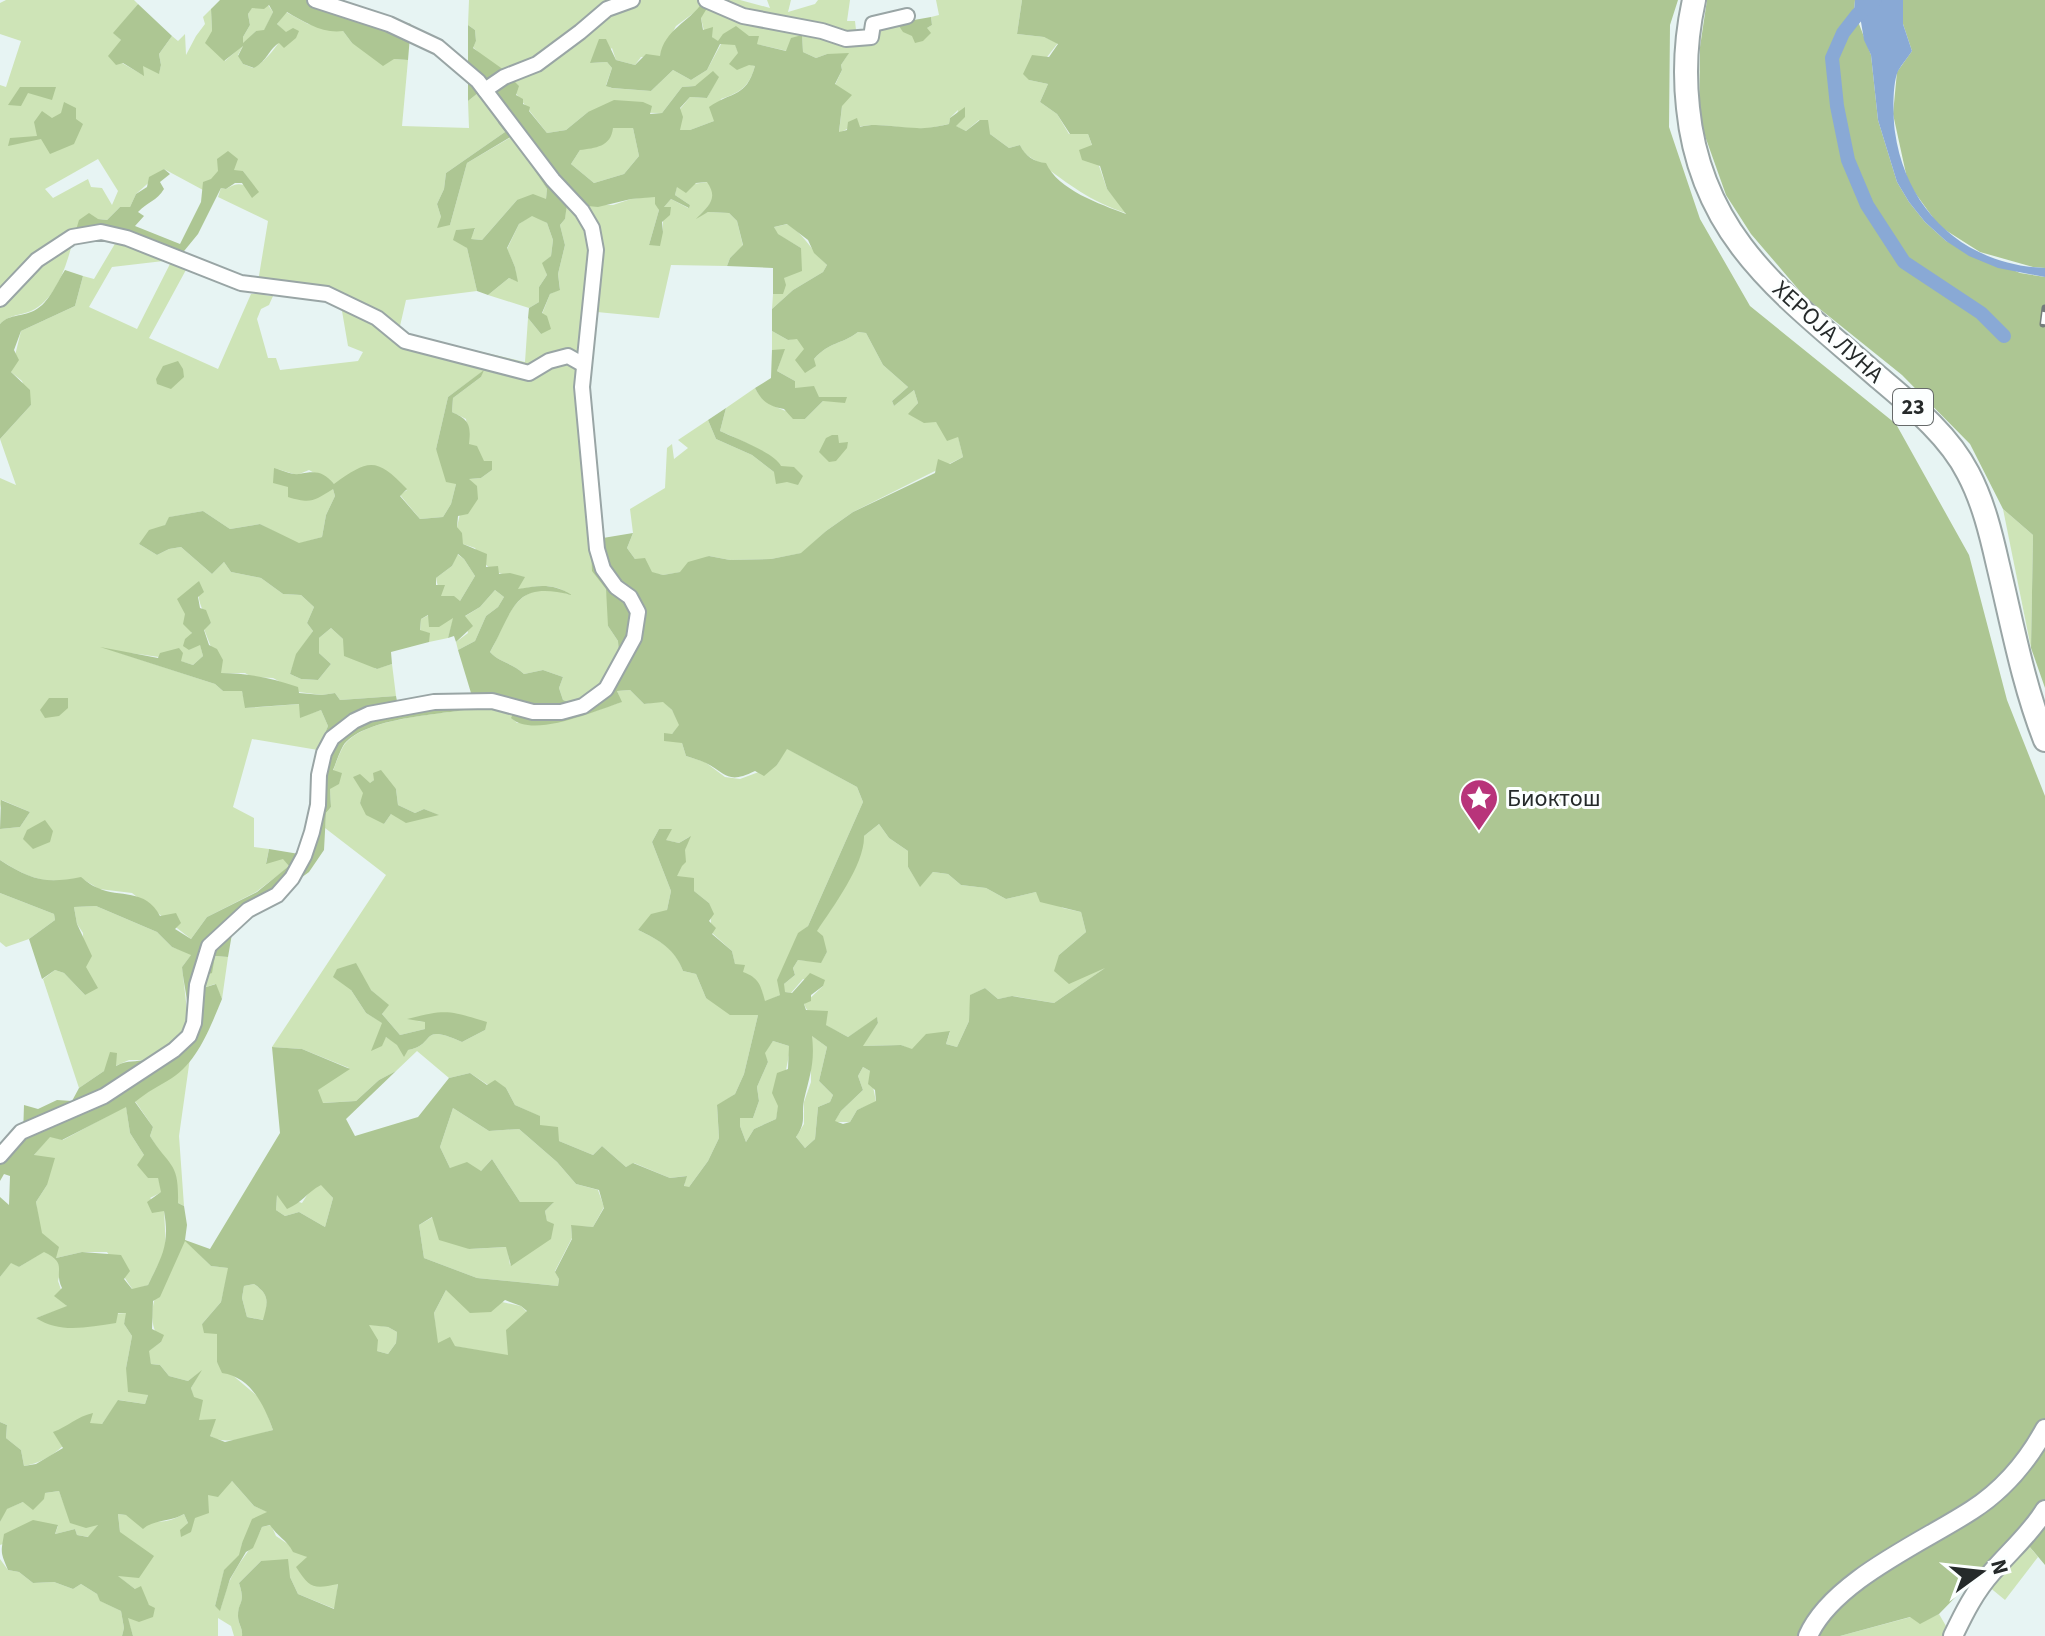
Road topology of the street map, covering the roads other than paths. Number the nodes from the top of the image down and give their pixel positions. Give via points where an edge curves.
1 (315, 0) edge
2 (632, 0) edge
3 (706, 0) edge
4 (1694, 0) edge
5 (907, 16) dead end
6 (485, 90) junction
7 (0, 299) edge
8 (584, 365) junction
9 (2045, 740) edge
10 (0, 1156) edge
11 (2045, 1429) edge
12 (2045, 1510) edge
13 (1808, 1636) edge
14 (1953, 1636) edge

1 - 6 street via 438,47
2 - 6 street via 607,9 537,64
3 - 5 street via 743,16 846,39 871,37 873,24
4 - 9 main road, ХЕРОЈА ЛУНА / 23 via 1686,91 1691,139 1713,205 1777,288 1923,417 1968,471
6 - 8 street via 592,228 596,250
7 - 8 street via 49,252 72,237 101,232 241,283 327,294 377,318 405,341 529,373 568,356
8 - 10 street via 597,549 603,569 638,612 634,638 606,689 583,706 561,712 533,712 492,701 434,702 354,721 332,738 324,753 312,832 292,878 209,946 189,1036 104,1096 21,1132
11 - 13 street via 2025,1462 1988,1498 1847,1589 1819,1616
12 - 14 street via 1985,1581

